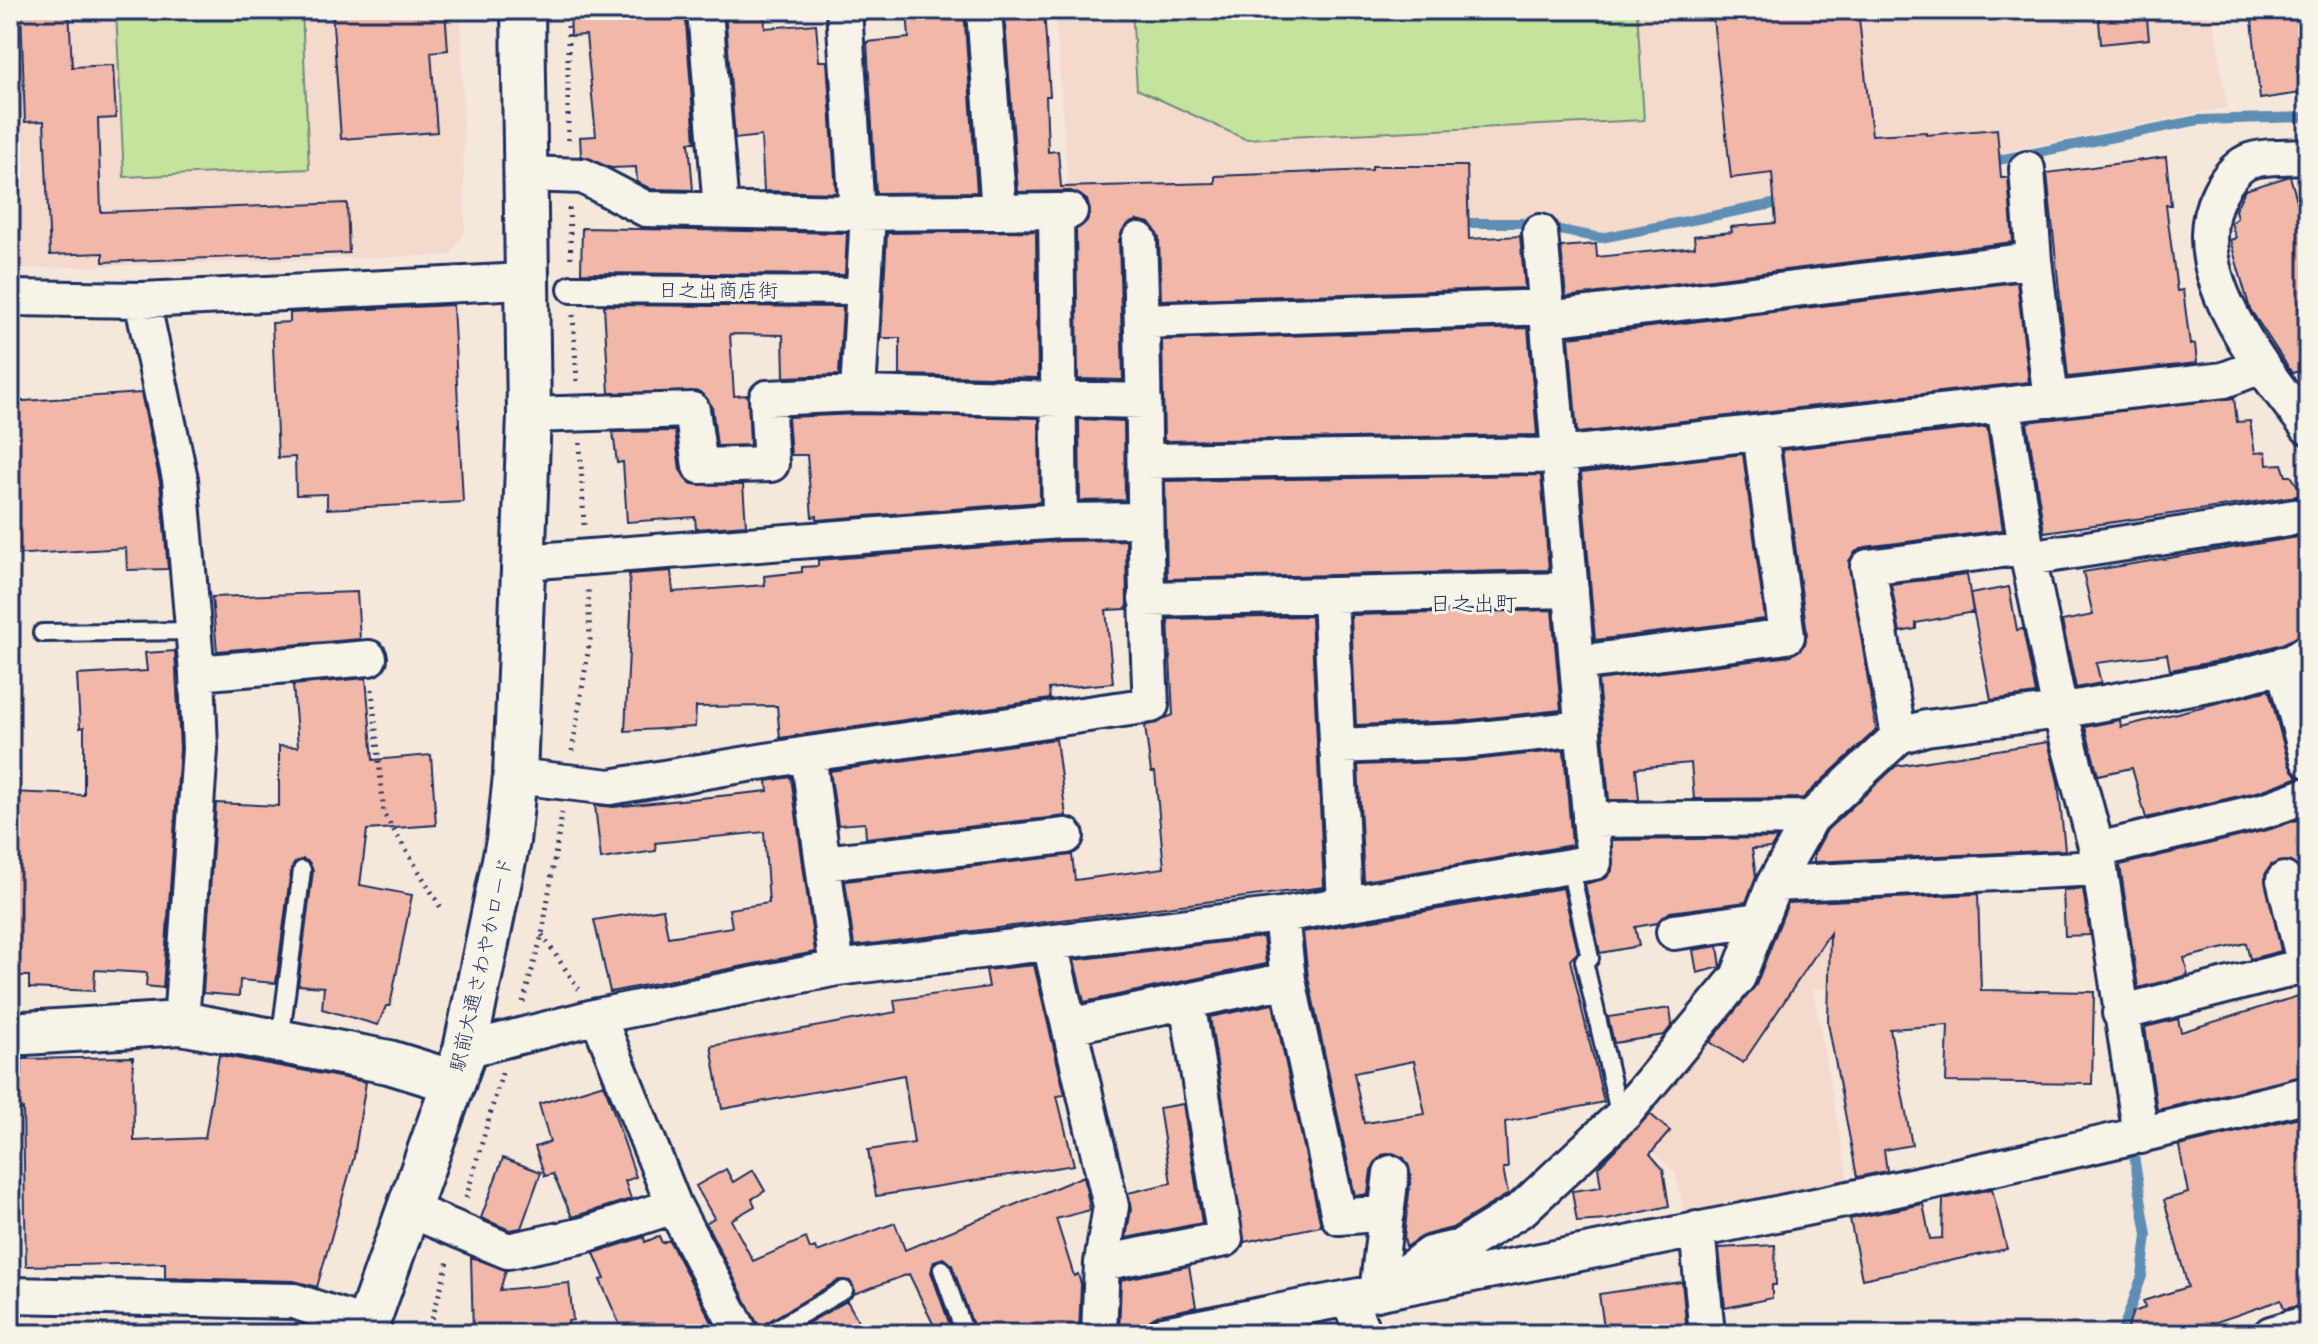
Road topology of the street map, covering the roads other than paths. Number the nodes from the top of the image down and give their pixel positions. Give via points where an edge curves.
1 (523, 10) edge
2 (705, 10) edge
3 (844, 10) edge
4 (984, 10) edge
5 (2308, 156) edge
6 (2027, 169) dead end
7 (526, 174) junction
8 (721, 210) junction
9 (999, 212) junction
10 (865, 223) junction
11 (1540, 232) dead end
12 (1139, 240) dead end
13 (2034, 260) junction
14 (526, 281) junction
15 (572, 289) dead end
16 (864, 291) junction
17 (10, 298) edge
18 (142, 300) junction
19 (1548, 313) junction
20 (1143, 321) junction
21 (2261, 366) junction
22 (858, 394) junction
23 (1058, 399) junction
24 (2051, 400) junction
25 (1144, 401) junction
26 (2004, 406) junction
27 (529, 415) junction
28 (2308, 427) edge
29 (1760, 433) junction
30 (1559, 455) junction
31 (1145, 461) junction
32 (2308, 515) edge
33 (1145, 520) junction
34 (1060, 521) junction
35 (2027, 552) junction
36 (523, 570) junction
37 (1571, 590) junction
38 (1330, 598) junction
39 (1146, 599) junction
40 (193, 631) junction
41 (42, 633) dead end
42 (369, 658) road end
43 (2295, 658) edge
44 (1577, 663) junction
45 (197, 673) junction
46 (2060, 711) junction
47 (1583, 728) junction
48 (1899, 736) junction
49 (1336, 746) junction
50 (808, 754) junction
51 (2308, 760) edge
52 (515, 776) junction
53 (2308, 795) edge
54 (1811, 818) junction
55 (1590, 820) junction
56 (1066, 836) dead end
57 (2098, 859) junction
58 (823, 863) junction
59 (1570, 867) junction
60 (302, 870) dead end
61 (2284, 880) dead end
62 (1774, 884) junction
63 (1345, 904) junction
64 (1281, 915) junction
65 (1758, 920) junction
66 (1674, 932) dead end
67 (1050, 944) junction
68 (2306, 966) edge
69 (837, 968) junction
70 (1288, 980) junction
71 (1187, 1001) junction
72 (2120, 1013) junction
73 (598, 1016) junction
74 (181, 1023) junction
75 (1069, 1026) junction
76 (10, 1034) edge
77 (280, 1042) junction
78 (460, 1066) junction
79 (2308, 1094) edge
80 (1620, 1117) junction
81 (2141, 1136) junction
82 (1391, 1173) dead end
83 (674, 1206) junction
84 (408, 1209) junction
85 (1387, 1213) junction
86 (1697, 1229) junction
87 (1102, 1263) junction
88 (942, 1269) dead end
89 (844, 1290) dead end
90 (10, 1295) edge
91 (1362, 1296) junction
92 (2308, 1323) edge
93 (366, 1330) edge
94 (741, 1334) edge
95 (767, 1334) edge
96 (965, 1334) edge
97 (1099, 1334) edge
98 (1164, 1334) edge
99 (1364, 1334) edge
100 (1707, 1334) edge
101 (2271, 1334) edge

1 - 7 street, 駅前大通さわやかロード
2 - 8 street
3 - 10 street
4 - 9 street
5 - 21 street via 2246,162 2224,183 2212,206 2208,250 2215,278
6 - 13 street
7 - 8 street via 583,176 646,209
7 - 14 street, 駅前大通さわやかロード
8 - 10 street
9 - 10 street
9 - 23 street via 1063,211
10 - 16 street
11 - 19 street
12 - 20 street
13 - 19 street
13 - 24 street
14 - 18 street
14 - 27 street, 駅前大通さわやかロード
15 - 16 street, 日之出商店街
16 - 22 street
17 - 18 street
18 - 40 street via 180,479
19 - 20 street
19 - 30 street
20 - 25 street
21 - 24 street via 2224,380
21 - 28 street
22 - 23 street
22 - 27 street via 767,398 771,464 700,466 692,410
23 - 25 street
23 - 34 street
24 - 26 street
25 - 31 street
26 - 29 street
26 - 35 street
27 - 36 street, 駅前大通さわやかロード
29 - 30 street
29 - 44 street via 1787,636
30 - 31 street
30 - 37 street
31 - 33 street
32 - 35 street
33 - 34 street
33 - 39 street
34 - 36 street
35 - 46 street
35 - 48 street via 1868,567
36 - 52 street, 駅前大通さわやかロード
37 - 38 street
37 - 44 street
38 - 39 street
38 - 49 street
39 - 50 street via 1151,705
40 - 41 lane
40 - 45 street
42 - 45 street
43 - 46 street via 2229,680
43 - 51 street
44 - 47 street
45 - 74 street via 200,749
46 - 48 street
46 - 57 street
47 - 49 street via 1462,741
47 - 55 street
48 - 54 street
49 - 63 street
50 - 52 street via 610,787
50 - 58 street
52 - 78 street, 駅前大通さわやかロード via 508,841
53 - 57 street
54 - 55 street
54 - 62 street
55 - 59 street via 1594,862
56 - 58 street
57 - 62 street
57 - 72 street
58 - 69 street
59 - 63 street
59 - 80 lane via 1590,958 1584,961
60 - 77 lane
61 - 68 street
62 - 65 street
63 - 64 street
64 - 67 street
64 - 70 street
65 - 66 street
65 - 80 street via 1738,977
67 - 69 street
67 - 75 street
68 - 72 street
69 - 73 street
70 - 71 street
70 - 85 street via 1339,1217
71 - 75 street
71 - 87 street via 1225,1239
72 - 81 street
73 - 78 street
73 - 83 street
74 - 76 street
74 - 77 street
75 - 87 street via 1111,1206
77 - 78 street via 389,1062
78 - 84 street, 駅前大通さわやかロード
79 - 81 street
80 - 91 street via 1522,1209 1460,1247 1430,1254
81 - 86 street
82 - 85 street
83 - 84 street via 584,1235 508,1251
83 - 94 street
84 - 93 street, 駅前大通さわやかロード
85 - 91 street
86 - 91 street
86 - 100 street
87 - 97 street
88 - 96 lane
89 - 95 lane
90 - 93 street via 294,1301
91 - 98 street
91 - 99 street
92 - 101 street

